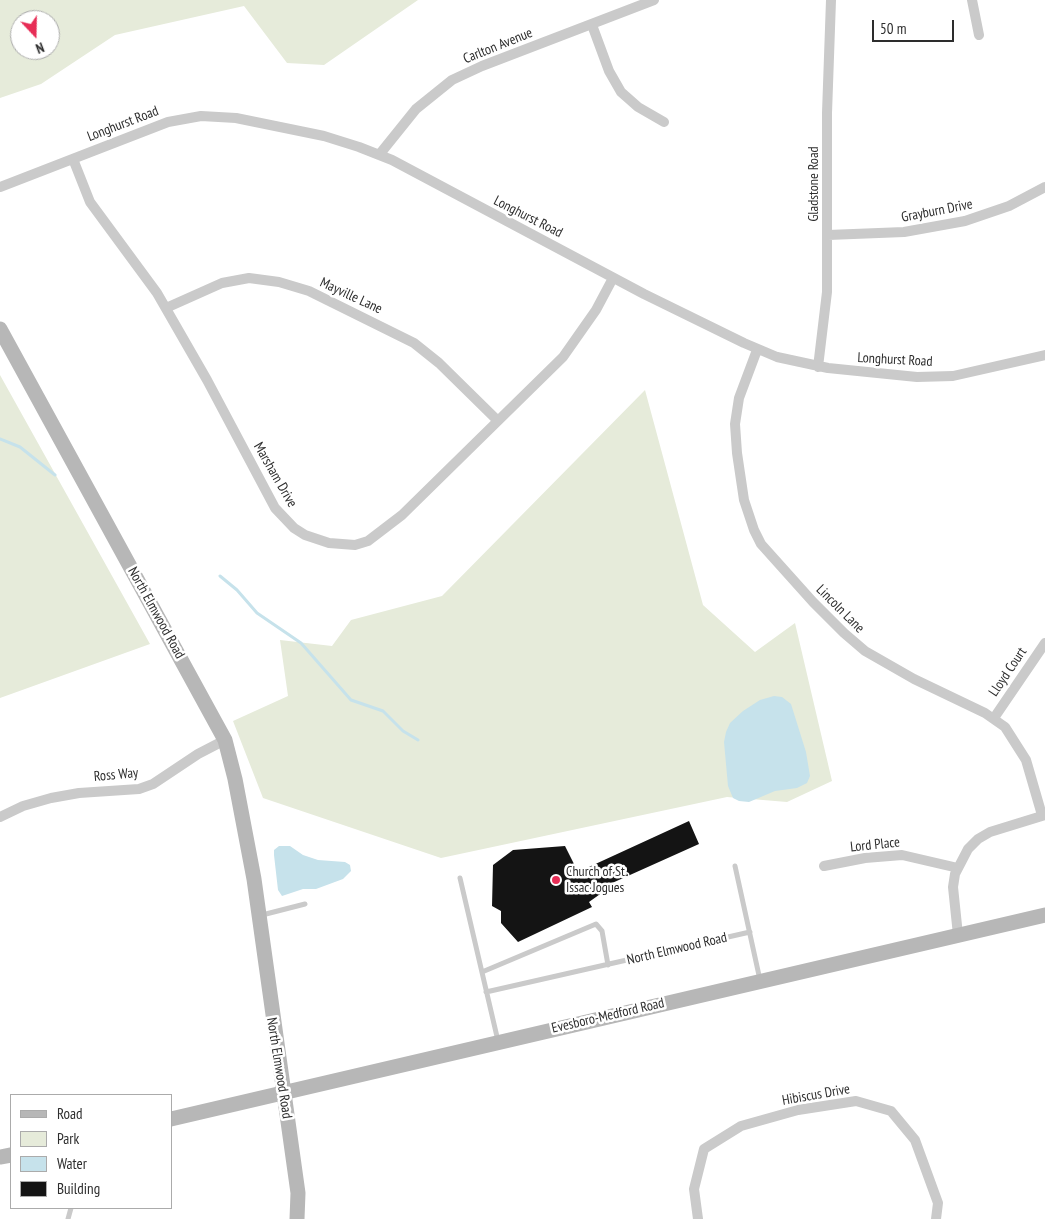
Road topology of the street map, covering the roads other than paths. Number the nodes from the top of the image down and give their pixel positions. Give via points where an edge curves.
1 (654, 0) edge
2 (831, 0) edge
3 (972, 0) edge
4 (592, 25) junction
5 (980, 35) dead end
6 (664, 122) dead end
7 (379, 155) junction
8 (72, 159) junction
9 (1045, 186) edge
10 (0, 187) edge
11 (828, 235) junction
12 (613, 278) junction
13 (166, 308) junction
14 (0, 329) edge
15 (757, 350) junction
16 (1045, 355) edge
17 (818, 367) junction
18 (497, 420) junction
19 (1045, 643) edge
20 (994, 718) junction
21 (225, 740) junction
22 (1044, 815) edge
23 (0, 817) edge
24 (735, 866) dead end
25 (824, 866) dead end
26 (958, 868) junction
27 (460, 878) dead end
28 (305, 904) dead end
29 (1045, 915) edge
30 (259, 916) junction
31 (750, 932) junction
32 (958, 935) junction
33 (608, 965) junction
34 (482, 972) junction
35 (760, 981) junction
36 (486, 992) junction
37 (498, 1042) junction
38 (283, 1092) junction
39 (172, 1118) edge
40 (297, 1219) edge
41 (698, 1219) edge
42 (936, 1219) edge

1 - 4 street, Carlton Avenue
2 - 11 street, Gladstone Road via 827,112
3 - 5 street
4 - 6 street via 609,71 621,92 638,107
4 - 7 street, Carlton Avenue via 452,80 416,109
7 - 8 street, Longhurst Road via 341,141 272,125 201,116 152,126
7 - 12 street, Longhurst Road
8 - 10 street, Longhurst Road
8 - 13 street, Marsham Drive via 90,202
9 - 11 street, Grayburn Drive via 1010,206 957,223 904,232
11 - 17 street, Gladstone Road via 826,307
12 - 15 street, Longhurst Road
12 - 18 street, Marsham Drive via 596,310 563,356
13 - 18 street, Mayville Lane via 216,286 249,278 309,291 414,343
13 - 18 street, Marsham Drive via 275,508 294,528 317,539 355,545 380,534
14 - 21 main road, North Elmwood Road
15 - 17 street, Longhurst Road
15 - 20 street, Lincoln Lane via 739,398 735,424 744,500 761,544 813,602 865,651
16 - 17 street, Longhurst Road via 953,376 899,376
19 - 20 street, Lloyd Court
20 - 22 street, Lincoln Lane via 1013,737 1023,754
21 - 23 street, Ross Way via 153,784 51,798
21 - 30 main road, North Elmwood Road
22 - 26 street via 1004,826 978,839 968,849
24 - 31 lane
25 - 26 street, Lord Place via 902,855
26 - 32 street via 953,899
27 - 34 lane
28 - 30 lane
29 - 32 main road, Evesboro-Medford Road
30 - 38 main road, North Elmwood Road
31 - 33 lane, North Elmwood Road
31 - 35 lane
32 - 35 main road, Evesboro-Medford Road
33 - 34 lane via 602,931 596,924
33 - 36 lane, North Elmwood Road
34 - 36 lane
35 - 37 main road, Evesboro-Medford Road
36 - 37 lane
37 - 38 main road, Evesboro-Medford Road
38 - 39 main road, Evesboro-Medford Road
38 - 40 main road, North Elmwood Road via 298,1193
41 - 42 street, Hibiscus Drive via 694,1189 704,1149 741,1126 798,1110 856,1101 891,1111 915,1140 938,1203

